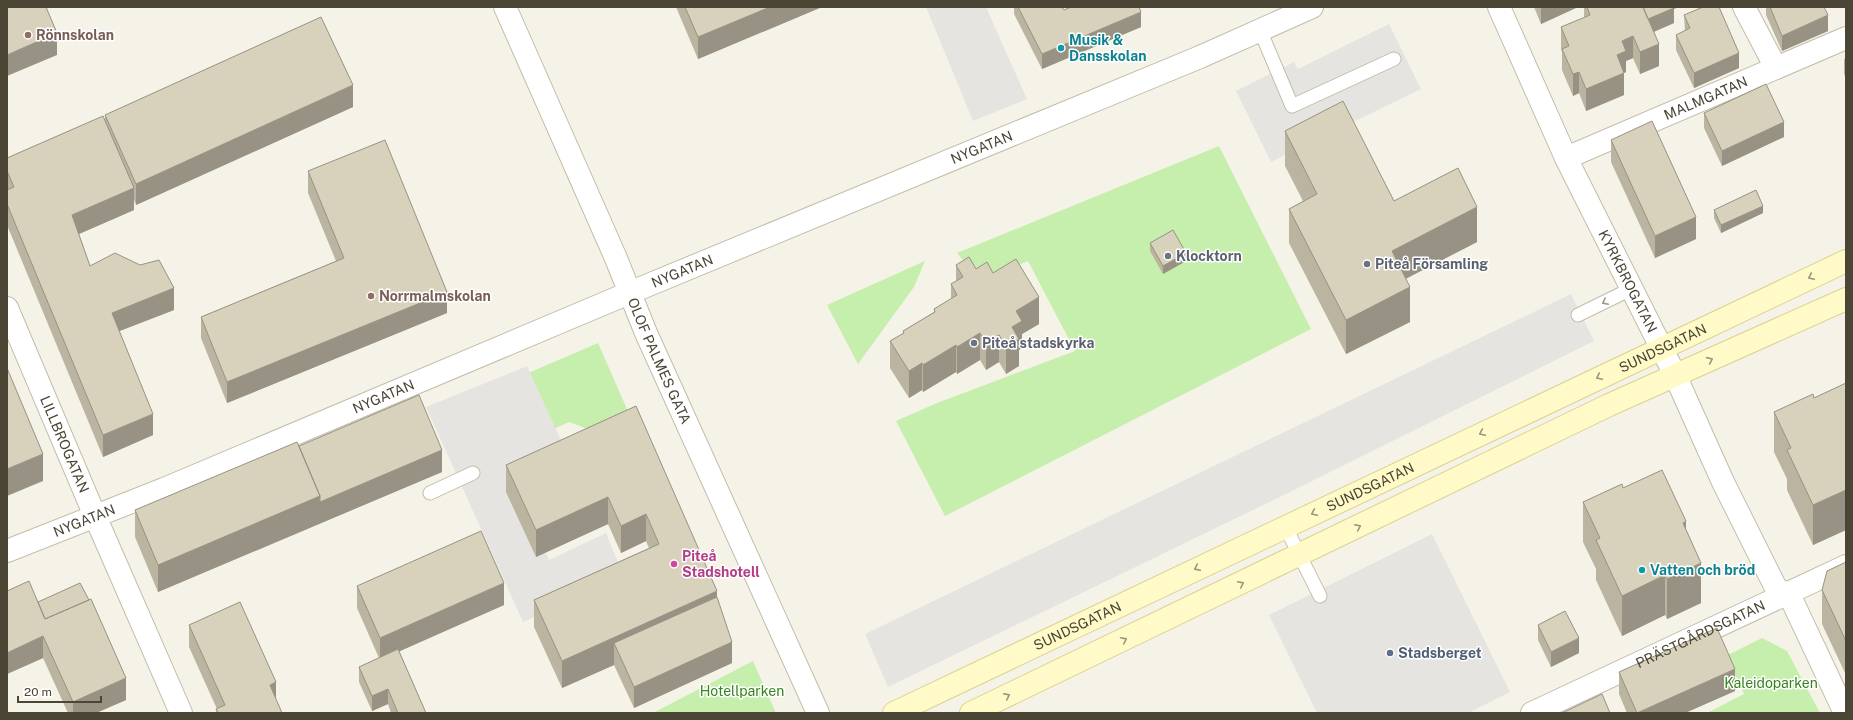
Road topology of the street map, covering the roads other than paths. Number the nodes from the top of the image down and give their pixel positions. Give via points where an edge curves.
1 (505, 7) edge
2 (1312, 7) edge
3 (1499, 7) edge
4 (1744, 7) edge
5 (1260, 30) junction
6 (1846, 38) edge
7 (1394, 59) dead end
8 (1776, 68) junction
9 (1566, 158) junction
10 (1846, 261) edge
11 (1631, 289) junction
12 (629, 293) junction
13 (1846, 299) edge
14 (7, 308) edge
15 (1578, 315) dead end
16 (1660, 348) junction
17 (1675, 375) junction
18 (473, 473) dead end
19 (430, 493) dead end
20 (95, 516) junction
21 (1285, 526) junction
22 (7, 551) edge
23 (1300, 556) junction
24 (1846, 566) edge
25 (1784, 594) junction
26 (1320, 596) dead end
27 (181, 713) edge
28 (818, 713) edge
29 (894, 713) edge
30 (971, 713) edge
31 (1532, 713) edge
32 (1844, 713) edge

1 - 12 street, OLOF PALMES GATA
2 - 5 street, NYGATAN
3 - 9 street, KYRKBROGATAN
4 - 8 street
5 - 7 lane via 1292,106
5 - 12 street, NYGATAN
6 - 8 street, MALMGATAN
8 - 9 street, MALMGATAN
9 - 11 street, KYRKBROGATAN
10 -> 16 main road, SUNDSGATAN
11 -> 15 lane
11 - 16 street, KYRKBROGATAN
12 - 20 street, NYGATAN
12 - 28 street, OLOF PALMES GATA
17 -> 13 main road
14 - 20 street, LILLBROGATAN
16 - 17 street, KYRKBROGATAN
16 -> 21 main road, SUNDSGATAN
23 -> 17 main road
17 - 25 street, KYRKBROGATAN via 1723,482
18 - 19 lane
20 - 22 street, NYGATAN
20 - 27 street, LILLBROGATAN
21 - 23 lane
21 -> 29 main road, SUNDSGATAN
23 - 26 lane
30 -> 23 main road
24 - 25 street, PRÄSTGÅRDSGATAN
25 - 31 street, PRÄSTGÅRDSGATAN
25 - 32 street, KYRKBROGATAN

